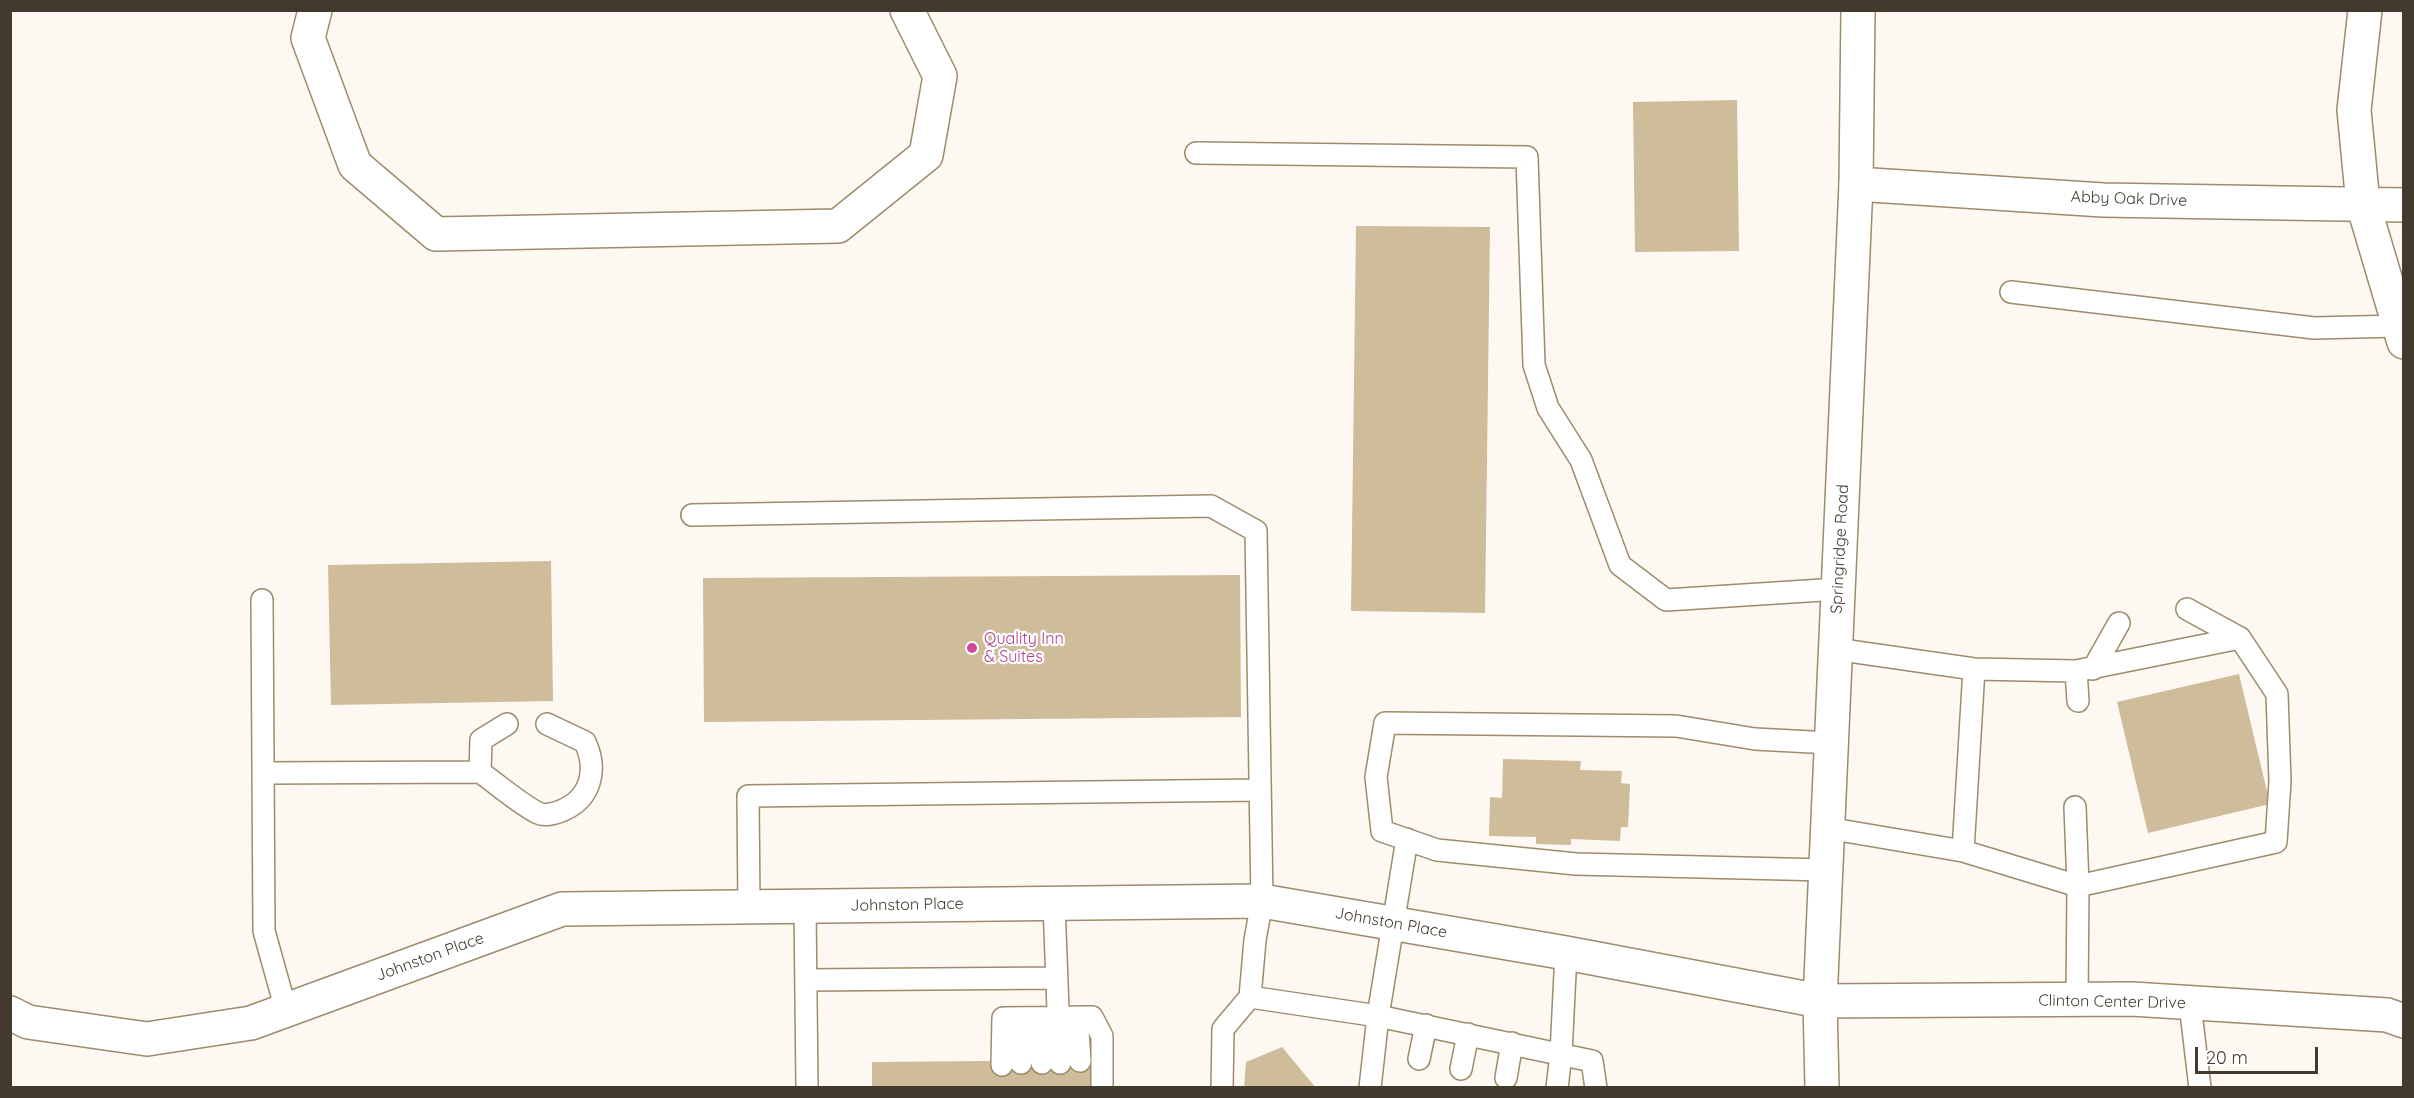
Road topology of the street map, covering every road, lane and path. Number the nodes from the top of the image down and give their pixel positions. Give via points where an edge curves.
1 (315, 10) edge
2 (908, 10) edge
3 (1858, 10) edge
4 (2365, 10) edge
5 (1196, 153) dead end
6 (1856, 184) junction
7 (2363, 204) junction
8 (2403, 205) edge
9 (2011, 292) dead end
10 (2401, 334) edge
11 (692, 515) dead end
12 (1838, 589) junction
13 (262, 600) dead end
14 (2187, 609) dead end
15 (2119, 623) dead end
16 (2240, 638) junction
17 (1835, 649) junction
18 (1974, 669) junction
19 (2084, 670) junction
20 (2078, 701) dead end
21 (507, 724) dead end
22 (547, 724) dead end
23 (1831, 743) junction
24 (480, 772) junction
25 (263, 773) junction
26 (1260, 790) junction
27 (2075, 807) dead end
28 (1827, 828) junction
29 (1407, 839) junction
30 (1963, 851) junction
31 (1826, 870) junction
32 (2078, 886) junction
33 (1262, 901) junction
34 (1054, 904) junction
35 (805, 906) junction
36 (749, 907) junction
37 (1394, 923) junction
38 (1566, 952) junction
39 (1056, 978) junction
40 (806, 980) junction
41 (1250, 997) junction
42 (2077, 999) junction
43 (1820, 1001) junction
44 (2190, 1004) junction
45 (286, 1010) junction
46 (10, 1013) edge
47 (1378, 1016) junction
48 (1050, 1017) junction
49 (2403, 1021) edge
50 (1426, 1025) junction
51 (1468, 1034) junction
52 (1512, 1043) junction
53 (1561, 1054) junction
54 (1419, 1059) dead end
55 (1041, 1063) junction
56 (1461, 1069) dead end
57 (1506, 1078) dead end
58 (807, 1088) edge
59 (1102, 1088) edge
60 (1222, 1088) edge
61 (1370, 1088) edge
62 (1557, 1088) edge
63 (1596, 1088) edge
64 (1821, 1088) edge
65 (2200, 1088) edge

1 - 2 street via 309,38 355,165 436,234 838,226 926,155 940,76
3 - 6 street, Springridge Road
4 - 7 street via 2354,110
5 - 12 lane via 1527,157 1534,365 1548,408 1581,460 1620,565 1666,600
6 - 7 street, Abby Oak Drive via 2103,200
6 - 12 street, Springridge Road
7 - 8 street, Abby Oak Drive
7 - 10 street
9 - 10 lane via 2314,328
11 - 26 lane via 1211,506 1256,531
12 - 17 street, Springridge Road
13 - 25 lane
14 - 16 lane
15 - 19 lane
16 - 19 lane
16 - 32 lane via 2277,694 2280,781 2276,842
17 - 18 lane
17 - 23 street, Springridge Road
18 - 19 lane
18 - 30 lane
19 - 20 lane
21 - 24 lane via 481,740
22 - 24 lane via 585,742 591,756 593,771 589,785 570,808 540,814
23 - 28 street, Springridge Road
23 - 29 lane via 1755,739 1676,726 1385,723 1376,777 1382,831
24 - 25 lane
25 - 45 lane via 264,931
26 - 33 lane
26 - 36 lane via 748,796
27 - 32 lane
28 - 30 lane
28 - 31 street, Springridge Road
29 - 31 lane via 1437,850 1576,864
29 - 37 lane
30 - 32 lane
31 - 43 street, Springridge Road
32 - 42 lane
33 - 34 street, Johnston Place
33 - 37 street, Johnston Place
33 - 41 lane
34 - 35 street, Johnston Place
34 - 39 lane
35 - 36 street, Johnston Place
35 - 40 lane
36 - 45 street, Johnston Place via 562,909
37 - 38 street, Johnston Place
37 - 47 lane
38 - 43 street, Johnston Place
38 - 53 lane
39 - 40 lane
39 - 48 lane
40 - 58 lane
41 - 47 lane
41 - 60 lane via 1223,1029
42 - 43 street, Clinton Center Drive
42 - 44 street, Clinton Center Drive
43 - 64 street, Springridge Road
44 - 49 street, Clinton Center Drive via 2387,1015
44 - 65 lane
45 - 46 street, Johnston Place via 251,1023 147,1039 28,1022
47 - 50 lane
47 - 61 lane
48 - 55 lane
48 - 55 lane
48 - 55 lane via 1003,1018
48 - 59 lane via 1092,1017 1102,1036
50 - 51 lane
50 - 54 lane
51 - 52 lane
51 - 56 lane
52 - 53 lane
52 - 57 lane
53 - 62 lane
53 - 63 lane via 1592,1061

